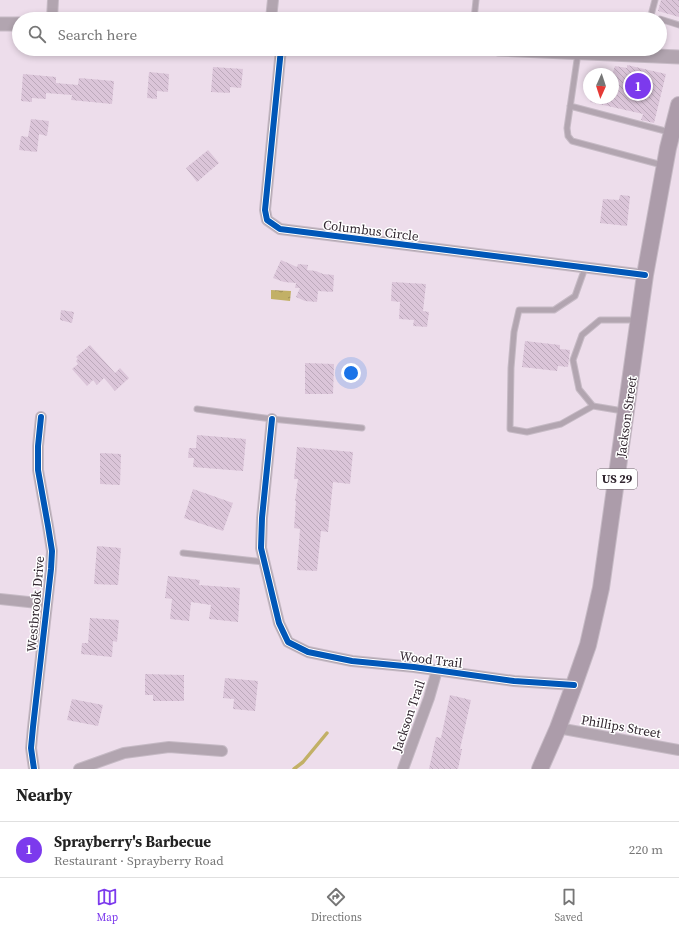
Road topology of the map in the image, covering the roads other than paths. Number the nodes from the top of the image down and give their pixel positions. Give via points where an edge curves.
1 (53, 0) edge
2 (273, 0) edge
3 (476, 0) edge
4 (655, 0) edge
5 (52, 12) edge
6 (272, 12) edge
7 (475, 12) edge
8 (652, 12) edge
9 (667, 21) edge
10 (0, 24) edge
11 (12, 24) edge
12 (679, 25) edge
13 (667, 55) edge
14 (280, 56) edge
15 (578, 56) edge
16 (679, 57) edge
17 (679, 105) edge
18 (570, 106) junction
19 (672, 132) junction
20 (665, 166) junction
21 (585, 268) junction
22 (645, 275) junction
23 (639, 320) junction
24 (593, 406) junction
25 (197, 409) dead end
26 (626, 412) junction
27 (41, 417) dead end
28 (272, 419) junction
29 (362, 428) dead end
30 (183, 553) dead end
31 (264, 562) junction
32 (0, 599) edge
33 (48, 604) junction
34 (436, 670) junction
35 (574, 686) junction
36 (558, 728) junction
37 (679, 750) edge
38 (222, 751) dead end
39 (34, 769) edge
40 (79, 769) edge
41 (403, 769) edge
42 (540, 769) edge

1 - 5 street
2 - 6 street
3 - 7 lane
4 - 8 lane
9 - 12 lane
10 - 11 street
13 - 16 street
14 - 21 street, Columbus Circle via 265,210 267,220 280,229
15 - 18 lane
17 - 19 main road, Jackson Street / US 29
18 - 19 lane
18 - 20 lane via 567,128 572,141
19 - 20 main road, Jackson Street / US 29
20 - 22 main road, Jackson Street / US 29
21 - 22 street, Columbus Circle
21 - 24 lane via 575,296 554,310 519,310 511,368 510,429 527,432 561,424
22 - 23 main road, Jackson Street / US 29
23 - 24 lane via 600,320 582,334 573,360 579,389
23 - 26 main road, Jackson Street / US 29
24 - 26 lane
25 - 28 lane
26 - 35 main road, Jackson Street / US 29 via 601,588 588,645
27 - 33 street, Westbrook Drive via 38,470 52,551
28 - 29 lane
28 - 31 street via 262,518 261,548
30 - 31 lane
31 - 34 street, Wood Trail via 279,623 288,642 308,652 352,661
32 - 33 street
33 - 39 street, Westbrook Drive via 31,748
34 - 35 street, Wood Trail
34 - 41 street, Jackson Trail via 429,698
35 - 36 main road, Jackson Street / US 29
36 - 37 street, Phillips Street
36 - 42 main road, Jackson Street / US 29
38 - 40 street via 169,747 124,753

